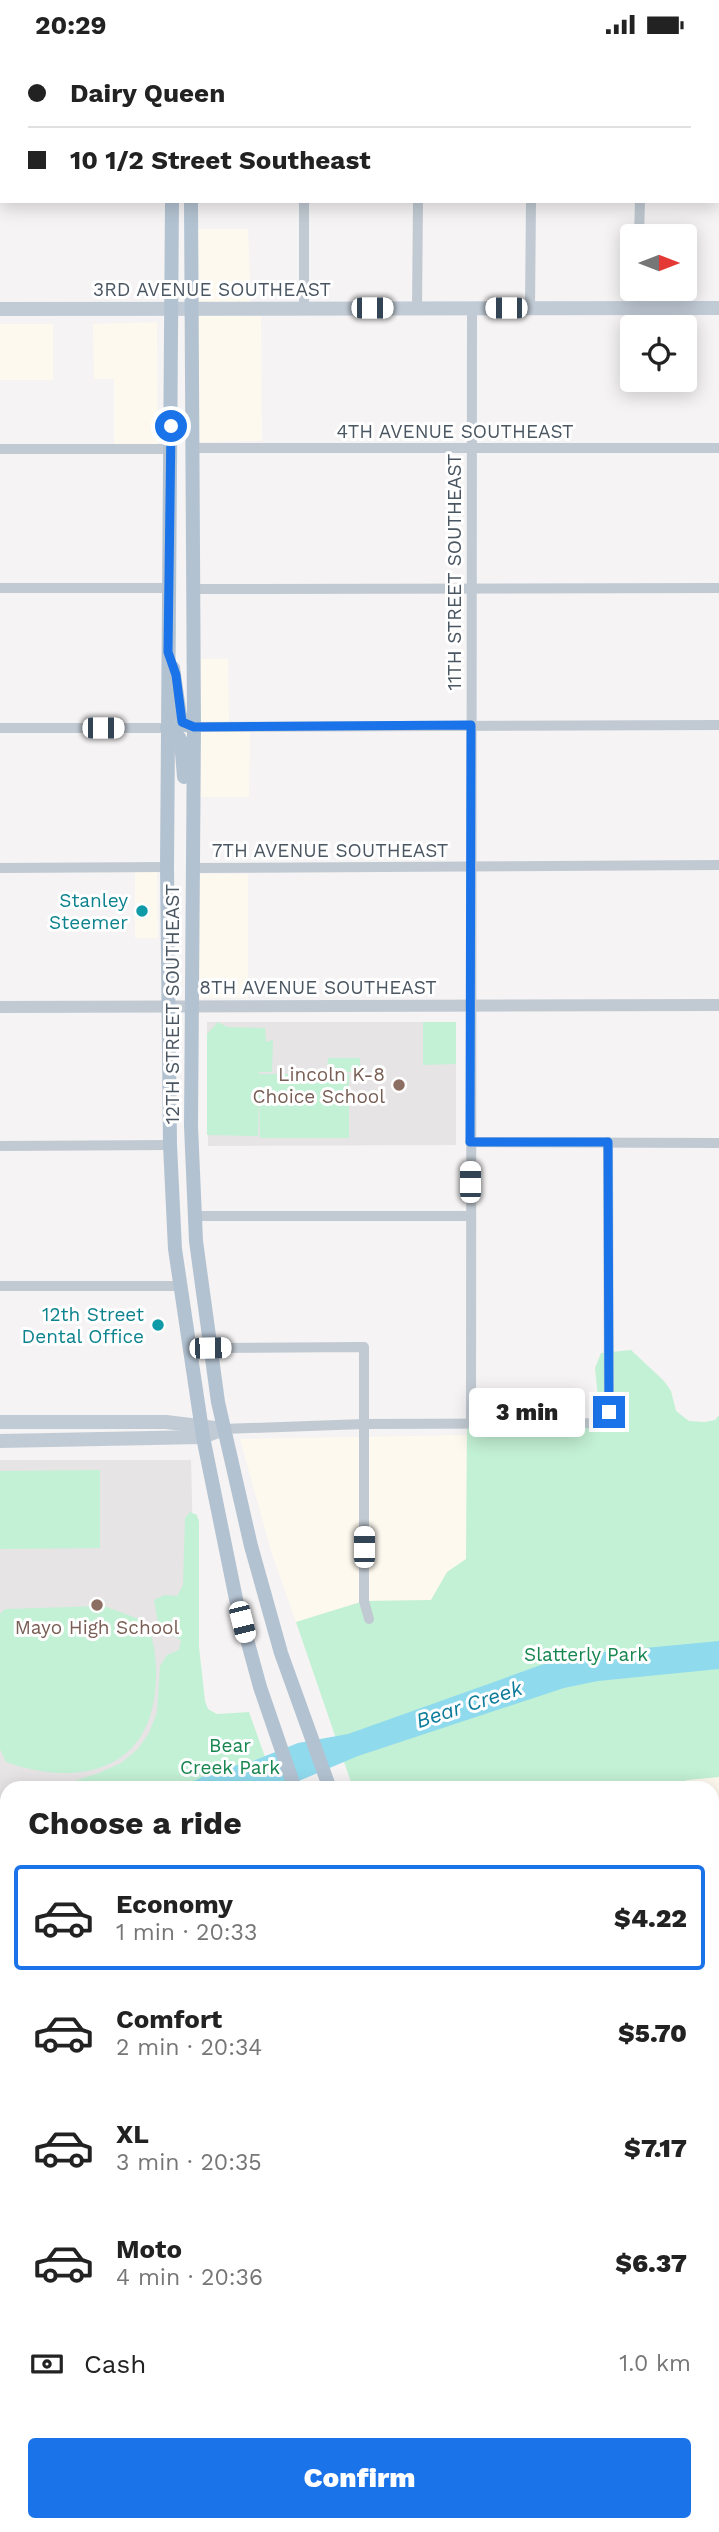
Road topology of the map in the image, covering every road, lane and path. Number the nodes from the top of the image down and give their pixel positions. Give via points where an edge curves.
1 (172, 203) edge
2 (191, 203) edge
3 (304, 203) edge
4 (418, 203) edge
5 (531, 203) edge
6 (640, 203) edge
7 (639, 224) edge
8 (638, 301) edge
9 (172, 308) junction
10 (192, 308) junction
11 (304, 308) junction
12 (417, 308) junction
13 (472, 308) junction
14 (530, 308) junction
15 (638, 308) junction
16 (719, 308) edge
17 (0, 309) edge
18 (191, 448) junction
19 (719, 448) edge
20 (0, 449) edge
21 (171, 449) junction
22 (471, 449) junction
23 (471, 587) junction
24 (0, 588) edge
25 (169, 588) junction
26 (719, 588) edge
27 (192, 589) junction
28 (168, 652) junction
29 (471, 725) junction
30 (719, 725) edge
31 (194, 727) junction
32 (0, 728) edge
33 (167, 728) junction
34 (193, 804) junction
35 (719, 865) edge
36 (167, 867) junction
37 (472, 867) junction
38 (0, 868) edge
39 (192, 868) junction
40 (719, 1005) edge
41 (191, 1006) junction
42 (470, 1006) junction
43 (0, 1007) edge
44 (171, 1007) junction
45 (470, 1142) junction
46 (608, 1142) junction
47 (719, 1143) edge
48 (0, 1146) edge
49 (170, 1146) junction
50 (194, 1216) junction
51 (470, 1216) junction
52 (0, 1286) edge
53 (179, 1286) junction
54 (210, 1348) junction
55 (0, 1422) edge
56 (471, 1423) junction
57 (364, 1424) junction
58 (223, 1429) junction
59 (202, 1430) junction
60 (0, 1441) edge
61 (369, 1619) dead end
62 (292, 1781) edge
63 (327, 1781) edge

1 - 9 main road, 12TH STREET SOUTHEAST
2 - 10 main road, 12TH STREET SOUTHEAST
3 - 11 street
4 - 12 street
5 - 14 street
6 - 7 street
8 - 15 street
9 - 10 main road, 3RD AVENUE SOUTHEAST
9 - 17 main road, 3RD AVENUE SOUTHEAST
9 - 21 main road, 12TH STREET SOUTHEAST
10 - 11 main road, 3RD AVENUE SOUTHEAST
10 - 18 main road, 12TH STREET SOUTHEAST
11 - 12 main road, 3RD AVENUE SOUTHEAST
12 - 13 main road, 3RD AVENUE SOUTHEAST
13 - 14 main road, 3RD AVENUE SOUTHEAST
13 - 22 street, 11TH STREET SOUTHEAST
14 - 15 main road, 3RD AVENUE SOUTHEAST
15 - 16 main road, 3RD AVENUE SOUTHEAST
18 - 22 street, 4TH AVENUE SOUTHEAST
18 - 27 main road, 12TH STREET SOUTHEAST
19 - 22 street, 4TH AVENUE SOUTHEAST
20 - 21 street
21 - 25 main road, 12TH STREET SOUTHEAST
22 - 23 street, 11TH STREET SOUTHEAST
23 - 26 street
23 - 27 street
23 - 29 street, 11TH STREET SOUTHEAST
24 - 25 street
25 - 28 main road, 12TH STREET SOUTHEAST
27 - 31 main road, 12TH STREET SOUTHEAST
28 - 31 main road via 176,675 180,716
28 - 33 main road, 12TH STREET SOUTHEAST
29 - 30 street
29 - 31 street
29 - 37 street, 11TH STREET SOUTHEAST
31 - 34 main road, 12TH STREET SOUTHEAST
32 - 33 street
33 - 34 main road via 174,729 181,741 186,792
33 - 36 main road, 12TH STREET SOUTHEAST
34 - 39 main road, 12TH STREET SOUTHEAST
35 - 37 street, 7TH AVENUE SOUTHEAST
36 - 38 street
36 - 44 main road, 12TH STREET SOUTHEAST
37 - 39 street, 7TH AVENUE SOUTHEAST
37 - 42 street, 11TH STREET SOUTHEAST
39 - 41 main road, 12TH STREET SOUTHEAST
40 - 42 street, 8TH AVENUE SOUTHEAST
41 - 42 street, 8TH AVENUE SOUTHEAST
41 - 44 street, 8TH AVENUE SOUTHEAST
41 - 50 main road, 12TH STREET SOUTHEAST
42 - 45 street, 11TH STREET SOUTHEAST
43 - 44 street, 8TH AVENUE SOUTHEAST
44 - 49 main road, 12TH STREET SOUTHEAST
45 - 46 street
45 - 51 street, 11TH STREET SOUTHEAST
46 - 47 street
46 - 56 street via 609,1423
48 - 49 street
49 - 53 main road, 12TH STREET SOUTHEAST
50 - 51 street
50 - 54 main road, 12TH STREET SOUTHEAST
51 - 56 street, 11TH STREET SOUTHEAST
52 - 53 street
53 - 59 main road, 12TH STREET SOUTHEAST
54 - 57 street via 364,1347
54 - 58 main road, 12TH STREET SOUTHEAST
55 - 59 main road
56 - 57 street
57 - 58 street
57 - 61 street via 364,1601
58 - 59 main road
58 - 63 main road, 12TH STREET SOUTHEAST via 274,1630
59 - 60 main road
59 - 62 main road, 12TH STREET SOUTHEAST via 236,1599

